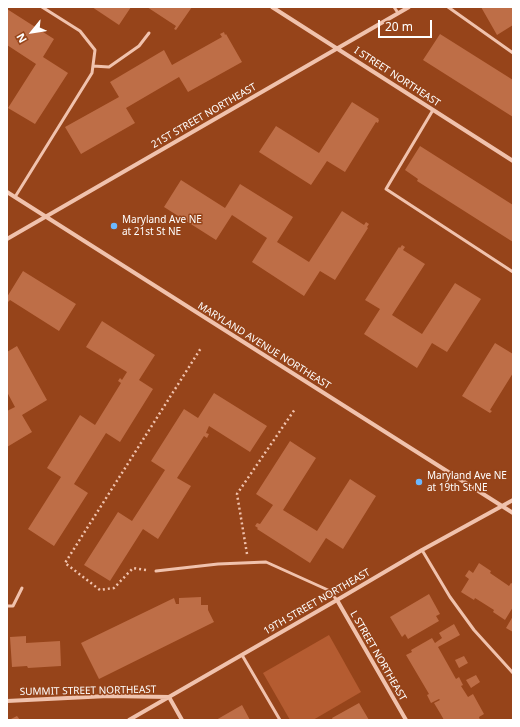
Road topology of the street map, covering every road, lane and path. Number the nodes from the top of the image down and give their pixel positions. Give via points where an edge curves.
1 (42, 7) edge
2 (272, 7) edge
3 (394, 7) edge
4 (409, 7) edge
5 (448, 7) edge
6 (398, 13) junction
7 (149, 33) dead end
8 (337, 48) junction
9 (513, 53) edge
10 (93, 66) junction
11 (434, 110) junction
12 (513, 161) edge
13 (7, 192) edge
14 (15, 197) junction
15 (46, 216) junction
16 (7, 239) edge
17 (513, 272) edge
18 (201, 348) dead end
19 (295, 409) dead end
20 (513, 500) edge
21 (502, 506) junction
22 (513, 513) edge
23 (422, 550) junction
24 (249, 563) junction
25 (156, 571) joint
26 (22, 588) dead end
27 (337, 600) junction
28 (7, 606) edge
29 (242, 655) junction
30 (513, 673) edge
31 (168, 697) junction
32 (7, 701) edge
33 (129, 720) edge
34 (182, 720) edge
35 (280, 720) edge
36 (406, 720) edge

1 - 10 lane via 80,31 95,50
2 - 8 street, I STREET NORTHEAST
3 - 6 lane
4 - 6 street, 21ST STREET NORTHEAST
5 - 9 lane
6 - 8 street, 21ST STREET NORTHEAST
7 - 10 lane via 139,46 109,67
8 - 11 street, I STREET NORTHEAST
8 - 15 street, 21ST STREET NORTHEAST
10 - 14 lane via 92,73
11 - 12 street, I STREET NORTHEAST
11 - 17 lane via 386,189
13 - 14 street, MARYLAND AVENUE NORTHEAST
14 - 15 street, MARYLAND AVENUE NORTHEAST
15 - 16 street, 21ST STREET NORTHEAST
15 - 21 street, MARYLAND AVENUE NORTHEAST
18 - 25 path via 65,563 100,590 114,588 133,568
19 - 24 path via 237,494
20 - 21 street, 19TH STREET NORTHEAST
21 - 22 street, MARYLAND AVENUE NORTHEAST
21 - 23 street, 19TH STREET NORTHEAST
23 - 27 street, 19TH STREET NORTHEAST
23 - 30 lane via 450,597 474,630
24 - 25 lane
24 - 27 lane via 266,562 328,590
26 - 28 lane via 13,606
27 - 29 street, 19TH STREET NORTHEAST
27 - 36 street, L STREET NORTHEAST
29 - 31 street, 19TH STREET NORTHEAST
29 - 35 lane
31 - 32 street, SUMMIT STREET NORTHEAST via 108,696
31 - 33 street, 19TH STREET NORTHEAST
31 - 34 street

